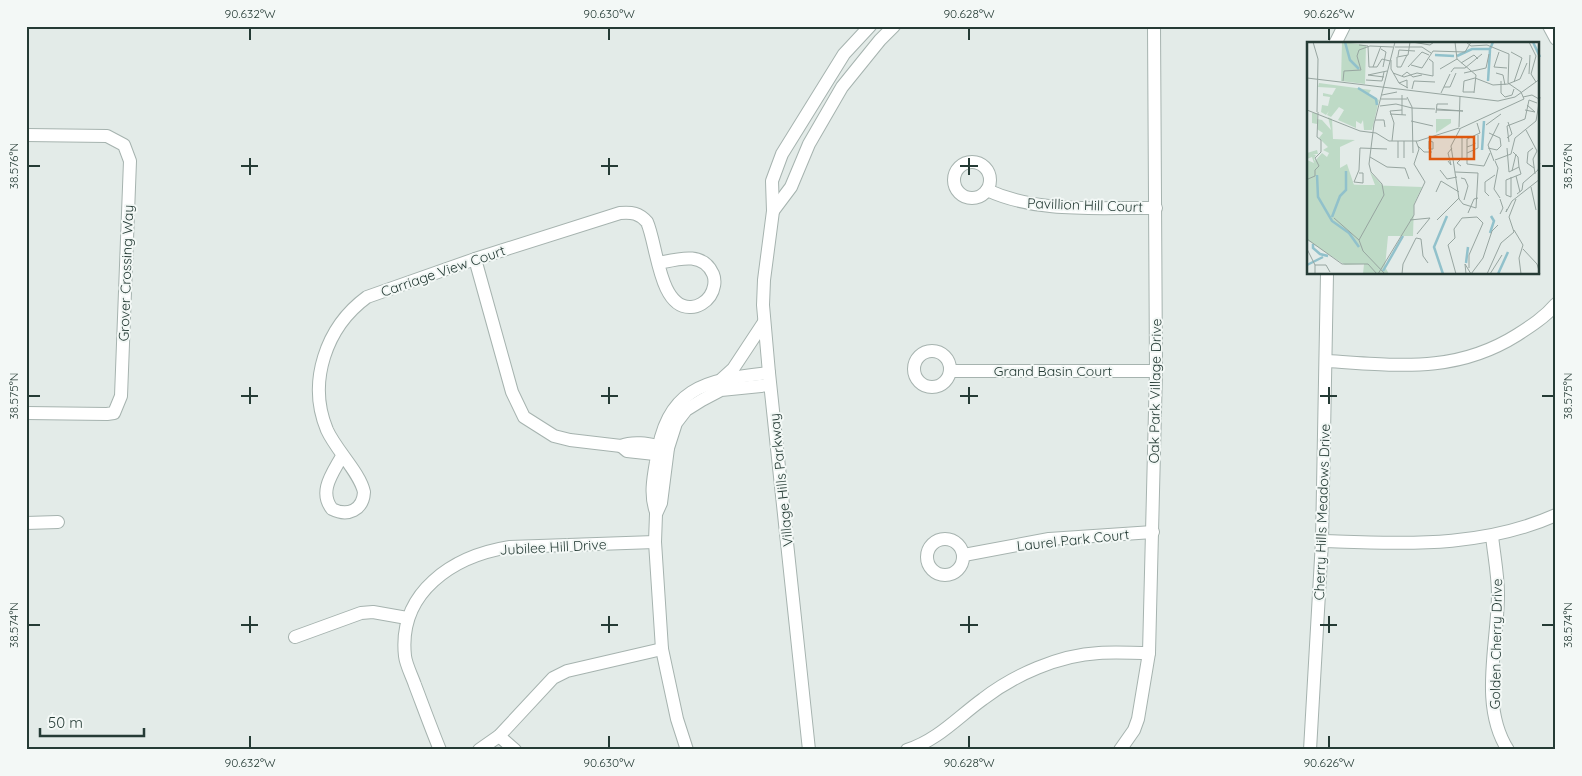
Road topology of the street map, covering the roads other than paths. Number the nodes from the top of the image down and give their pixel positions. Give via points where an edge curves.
1 (870, 26) edge
2 (894, 26) edge
3 (1154, 26) edge
4 (1344, 26) edge
5 (1548, 26) edge
6 (1556, 40) edge
7 (1336, 42) edge
8 (26, 135) edge
9 (987, 190) dead end
10 (1156, 208) junction
11 (773, 211) junction
12 (475, 259) junction
13 (659, 263) junction
14 (1328, 275) edge
15 (1556, 304) edge
16 (764, 322) junction
17 (1327, 361) junction
18 (950, 371) dead end
19 (1156, 371) junction
20 (722, 379) junction
21 (769, 379) junction
22 (26, 413) edge
23 (662, 451) junction
24 (342, 456) dead end
25 (1556, 515) edge
26 (58, 522) dead end
27 (26, 523) edge
28 (1152, 532) junction
29 (1492, 536) junction
30 (655, 542) junction
31 (1322, 542) junction
32 (964, 555) dead end
33 (407, 618) junction
34 (295, 637) dead end
35 (662, 649) junction
36 (1149, 653) junction
37 (499, 736) junction
38 (440, 750) edge
39 (479, 750) edge
40 (515, 750) edge
41 (687, 750) edge
42 (809, 750) edge
43 (907, 750) edge
44 (1120, 750) edge
45 (1310, 750) edge
46 (1508, 750) edge

1 - 11 street, Village Hills Parkway via 844,54 782,154 772,181
2 - 11 street, Village Hills Parkway via 842,87 809,144 791,187
3 - 10 street, Oak Park Village Drive
4 - 7 street
5 - 6 street
8 - 22 street, Grover Crossing Way via 107,136 124,145 130,172 122,396 118,408 107,414
9 - 10 street, Pavillion Hill Court via 1030,205
10 - 19 street, Oak Park Village Drive
11 - 16 street, Village Hills Parkway via 764,280
12 - 13 street, Carriage View Court via 631,212 648,222
12 - 23 street via 512,392 524,417 554,436 570,440 621,446 627,451
12 - 24 street, Carriage View Court via 367,298 352,308 333,333 321,367 321,406 327,429
13 - 13 street, Carriage View Court via 681,258 700,260 707,265 714,275 713,292 708,300 690,307 674,302 666,289
14 - 17 street, Cherry Hills Meadows Drive
15 - 17 street via 1531,327 1470,358 1425,365
16 - 20 street via 733,369
16 - 21 street, Village Hills Parkway
17 - 31 street, Cherry Hills Meadows Drive
18 - 19 street, Grand Basin Court
19 - 28 street, Oak Park Village Drive
20 - 21 street
20 - 23 street via 690,393 668,416
21 - 23 street via 721,390 686,410
21 - 42 street, Village Hills Parkway
23 - 30 street via 661,503 656,514
25 - 29 street
26 - 27 street
28 - 32 street, Laurel Park Court via 1049,539
28 - 36 street, Oak Park Village Drive
29 - 31 street via 1434,544
29 - 46 street, Golden Cherry Drive via 1498,594 1493,713
30 - 33 street, Jubilee Hill Drive via 492,550 437,577 414,602
30 - 35 street
31 - 45 street, Cherry Hills Meadows Drive
33 - 34 street via 361,613
33 - 38 street, Jubilee Hill Drive via 405,658
35 - 37 street via 566,671 553,678
35 - 41 street
36 - 43 street via 1098,653 1039,668 984,698 938,735
36 - 44 street, Oak Park Village Drive via 1138,719
37 - 39 street
37 - 40 street

